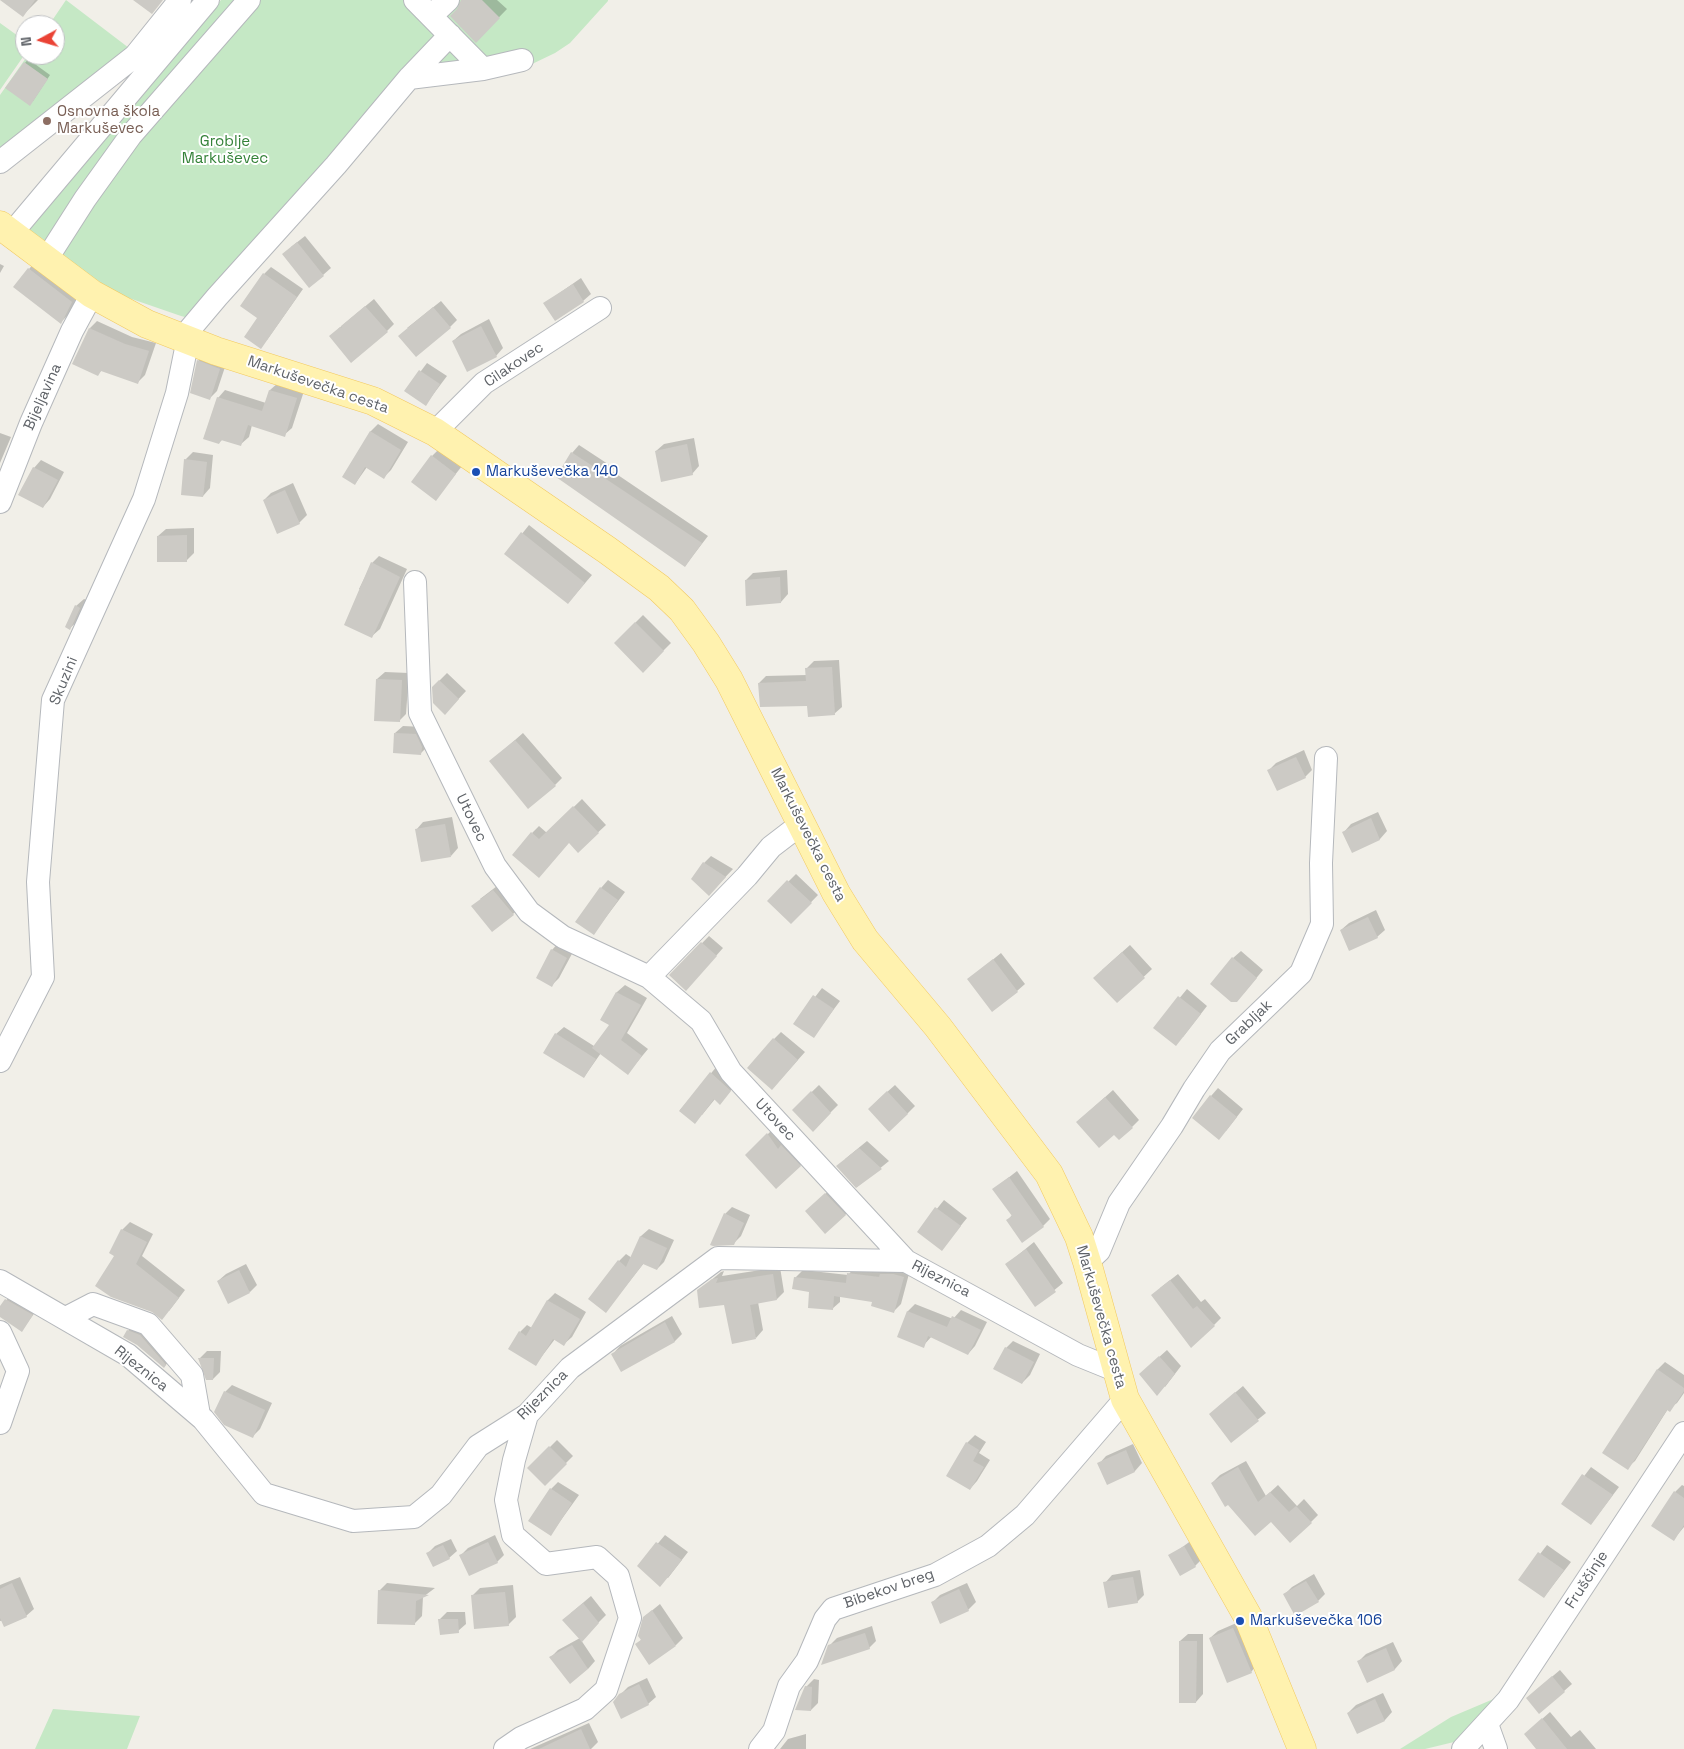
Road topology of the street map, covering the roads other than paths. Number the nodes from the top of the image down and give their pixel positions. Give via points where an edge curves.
1 (180, 0) edge
2 (208, 0) edge
3 (249, 0) edge
4 (415, 0) edge
5 (448, 0) edge
6 (431, 16) junction
7 (450, 35) junction
8 (522, 60) dead end
9 (483, 69) junction
10 (409, 78) junction
11 (0, 162) edge
12 (6, 230) edge
13 (46, 260) junction
14 (92, 294) junction
15 (600, 308) dead end
16 (187, 340) junction
17 (435, 432) junction
18 (0, 502) edge
19 (415, 582) dead end
20 (1326, 758) dead end
21 (801, 824) junction
22 (649, 977) junction
23 (0, 1061) edge
24 (906, 1261) junction
25 (1088, 1262) junction
26 (0, 1281) edge
27 (66, 1318) junction
28 (0, 1332) edge
29 (1115, 1370) junction
30 (1125, 1399) junction
31 (198, 1415) junction
32 (527, 1415) junction
33 (0, 1423) edge
34 (1684, 1433) edge
35 (1487, 1724) junction
36 (505, 1749) edge
37 (760, 1749) edge
38 (1302, 1749) edge
39 (1463, 1749) edge
40 (1496, 1749) edge

1 - 11 street via 135,56
2 - 12 street
3 - 13 street via 131,135 84,199
4 - 6 street
5 - 6 street
6 - 7 street
7 - 9 street
7 - 10 street
8 - 9 street
9 - 10 street
10 - 16 street via 283,226 197,320
12 - 13 main road, Markuševečka cesta
13 - 14 main road, Markuševečka cesta
14 - 16 main road, Markuševečka cesta via 148,324
14 - 18 street, Bijeljavina via 31,423
15 - 17 street, Cilakovec via 484,383
16 - 17 main road, Markuševečka cesta via 373,401
16 - 23 street, Skuzini via 177,393 144,498 53,700 38,882 43,977
17 - 21 main road, Markuševečka cesta via 607,550 659,588 682,610 729,680
19 - 22 street, Utovec via 420,713 495,866 529,912 563,937
20 - 25 street, Grabljak via 1322,924 1301,973 1220,1051 1119,1203 1099,1251
21 - 22 street via 771,847
21 - 25 main road, Markuševečka cesta via 836,893 866,940 938,1027 1049,1174
22 - 24 street, Utovec via 701,1021 731,1072
24 - 29 street, Rijeznica via 1078,1355
24 - 32 street, Rijeznica via 718,1258 570,1368
25 - 29 main road, Markuševečka cesta
26 - 27 street, Rijeznica
27 - 31 street, Rijeznica via 128,1355
27 - 31 street via 93,1304 148,1324 192,1375
28 - 33 street via 18,1371
29 - 30 main road, Markuševečka cesta
30 - 37 street, Bibekov breg via 1025,1515 988,1546 935,1575 833,1610 825,1619 807,1661 789,1686 774,1731
30 - 38 main road, Markuševečka cesta via 1248,1617
31 - 32 street, Rijeznica via 264,1494 353,1521 414,1517 441,1494 478,1446
32 - 36 street via 506,1500 513,1534 546,1564 597,1557 618,1576 630,1618 606,1690 585,1709 521,1738
34 - 35 street, Fruščinje via 1508,1700
35 - 39 street, Fruščinje
35 - 40 street

